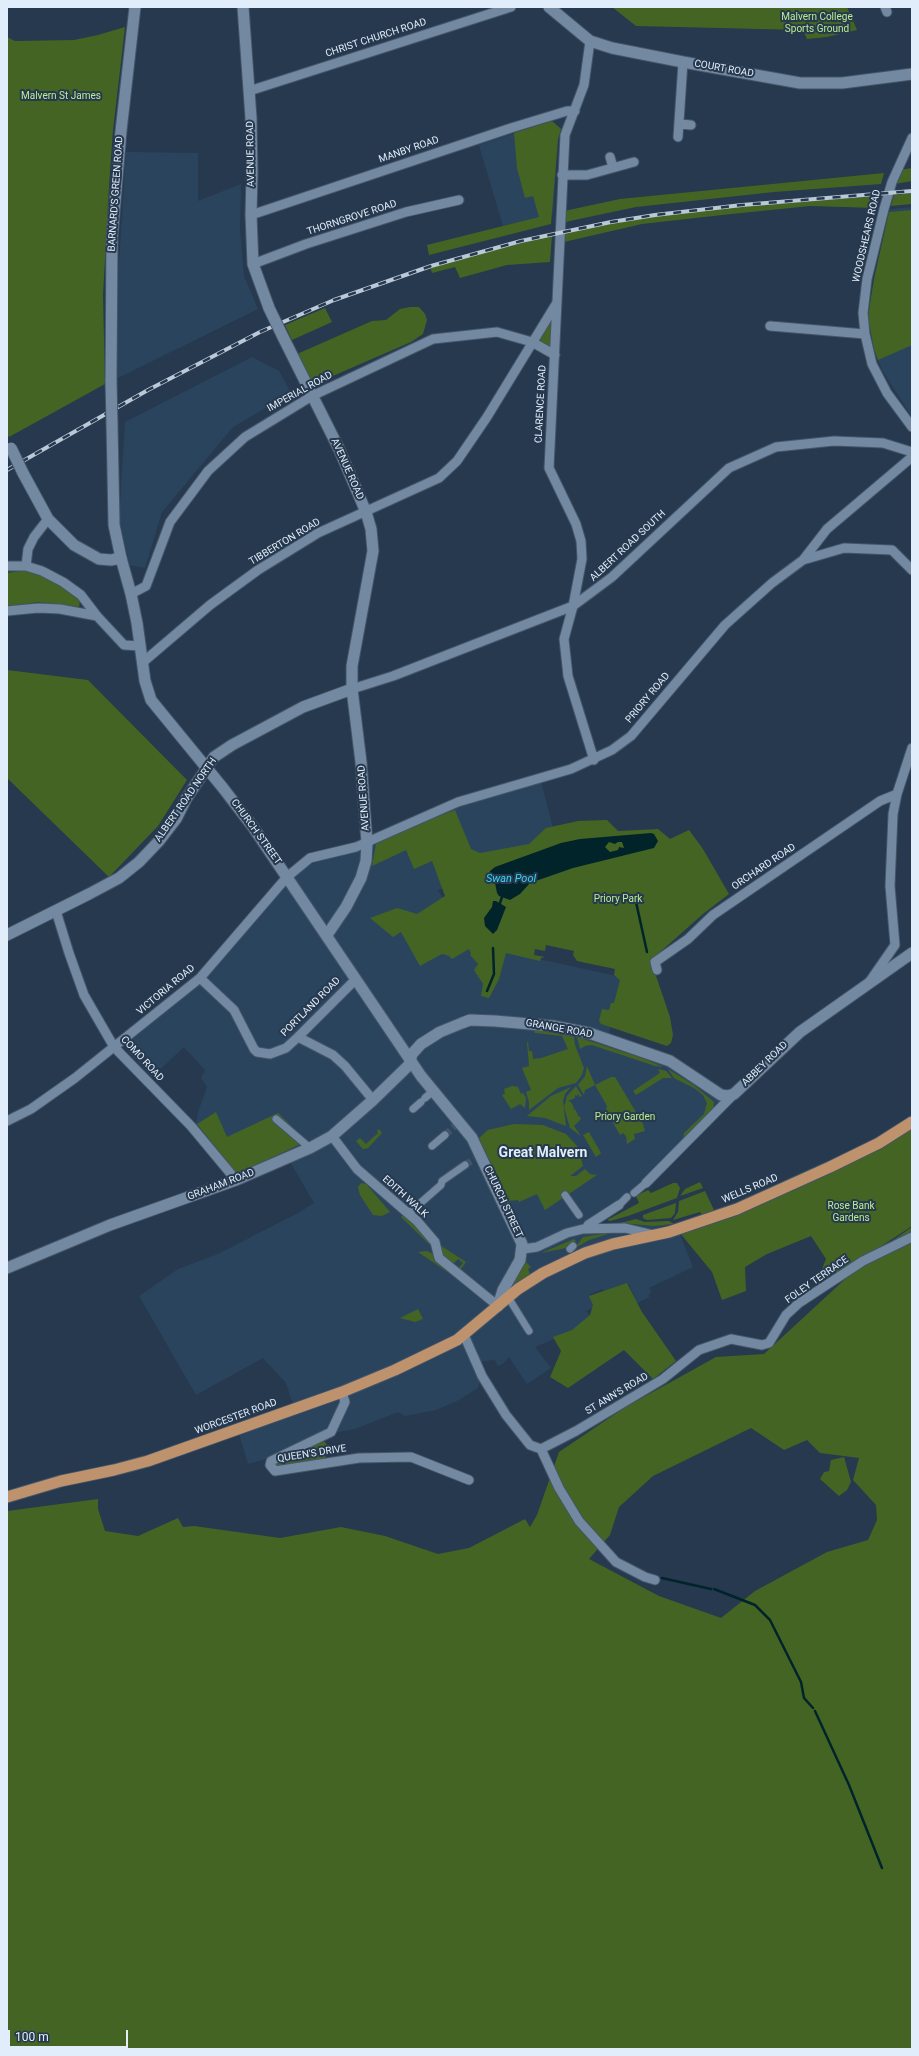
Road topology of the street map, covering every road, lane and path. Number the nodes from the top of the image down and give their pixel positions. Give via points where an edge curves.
1 (135, 7) edge
2 (243, 7) edge
3 (511, 7) edge
4 (548, 7) edge
5 (590, 41) junction
6 (683, 62) junction
7 (912, 74) edge
8 (249, 91) junction
9 (575, 111) junction
10 (680, 124) junction
11 (691, 125) dead end
12 (678, 137) dead end
13 (912, 138) edge
14 (610, 157) dead end
15 (634, 162) dead end
16 (614, 166) junction
17 (562, 175) junction
18 (459, 200) dead end
19 (251, 215) junction
20 (253, 264) junction
21 (557, 302) junction
22 (770, 326) dead end
23 (865, 334) junction
24 (532, 342) junction
25 (555, 355) junction
26 (312, 396) junction
27 (912, 426) edge
28 (9, 445) edge
29 (912, 452) edge
30 (912, 457) edge
31 (366, 512) junction
32 (48, 519) junction
33 (120, 558) junction
34 (804, 560) junction
35 (7, 566) edge
36 (26, 566) junction
37 (912, 570) edge
38 (131, 594) junction
39 (573, 606) junction
40 (7, 611) edge
41 (97, 616) junction
42 (140, 646) junction
43 (142, 663) junction
44 (352, 689) junction
45 (912, 748) edge
46 (594, 760) junction
47 (909, 765) edge
48 (208, 769) junction
49 (897, 794) junction
50 (367, 843) junction
51 (287, 876) junction
52 (56, 911) junction
53 (7, 934) edge
54 (327, 935) junction
55 (912, 953) edge
56 (658, 970) dead end
57 (200, 978) junction
58 (356, 979) junction
59 (870, 981) junction
60 (298, 1037) junction
61 (114, 1047) junction
62 (411, 1061) junction
63 (734, 1094) junction
64 (426, 1097) junction
65 (373, 1100) junction
66 (413, 1109) dead end
67 (276, 1119) dead end
68 (7, 1121) edge
69 (912, 1122) edge
70 (445, 1135) tunnel mouth
71 (332, 1136) junction
72 (432, 1146) dead end
73 (310, 1148) junction
74 (465, 1165) tunnel mouth
75 (236, 1180) junction
76 (646, 1183) joint
77 (634, 1193) dead end
78 (565, 1195) dead end
79 (628, 1197) dead end
80 (619, 1205) joint
81 (409, 1213) junction
82 (579, 1215) dead end
83 (586, 1229) junction
84 (654, 1235) junction
85 (912, 1237) edge
86 (523, 1249) junction
87 (7, 1268) edge
88 (508, 1297) junction
89 (498, 1306) junction
90 (529, 1330) dead end
91 (464, 1335) junction
92 (699, 1350) joint
93 (342, 1392) junction
94 (542, 1452) junction
95 (470, 1480) dead end
96 (7, 1497) edge
97 (655, 1580) dead end

1 - 33 street, BARNARD'S GREEN ROAD, bridge via 112,238 114,525
2 - 8 street, AVENUE ROAD
3 - 8 street, CHRIST CHURCH ROAD
4 - 5 street, COURT ROAD
5 - 6 street, COURT ROAD
5 - 9 street, CLARENCE ROAD via 584,85
6 - 7 street, COURT ROAD via 800,83 842,83
6 - 10 street
8 - 19 street, AVENUE ROAD
9 - 17 street, CLARENCE ROAD via 565,135
9 - 19 street, MANBY ROAD via 567,111 511,128
10 - 11 street
10 - 12 street
13 - 23 street, WOODSHEARS ROAD via 892,182 875,242 862,313
14 - 16 street
15 - 16 street
16 - 17 street via 587,175
17 - 21 street, CLARENCE ROAD
18 - 20 street, THORNGROVE ROAD via 406,212
19 - 20 street, AVENUE ROAD
20 - 26 street, AVENUE ROAD, bridge via 269,308
21 - 24 street, TIBBERTON ROAD
21 - 25 street, CLARENCE ROAD
22 - 23 street
23 - 27 street, WOODSHEARS ROAD via 877,374 887,393
24 - 25 street, IMPERIAL ROAD
24 - 26 street, IMPERIAL ROAD via 497,332 432,339
24 - 31 street, TIBBERTON ROAD via 457,461 439,478
25 - 39 street, CLARENCE ROAD via 549,468 576,524 581,541 582,560
26 - 31 street, AVENUE ROAD via 339,449
26 - 38 street, IMPERIAL ROAD via 245,437 208,471 170,522 146,586
28 - 32 street, bridge
29 - 39 street, ALBERT ROAD SOUTH via 883,443 834,441 776,447 729,468 612,577
30 - 34 street via 827,529
31 - 43 street, TIBBERTON ROAD via 318,533 258,570 210,605
31 - 44 street, AVENUE ROAD via 373,550 352,666
32 - 33 street via 74,546 86,553 99,559
32 - 36 street via 28,549
33 - 38 street, CHURCH STREET
34 - 37 street, PRIORY ROAD via 844,548 892,550
34 - 46 street, PRIORY ROAD via 772,583 725,625 631,736
35 - 36 street
36 - 41 street via 63,582 81,595
38 - 42 street, CHURCH STREET
39 - 44 street, ALBERT ROAD SOUTH via 393,676
39 - 46 street, CLARENCE ROAD via 564,639 568,676
40 - 41 street via 60,609
41 - 42 street via 124,645
42 - 43 street, CHURCH STREET
43 - 48 street, CHURCH STREET via 151,700
44 - 48 street, ALBERT ROAD NORTH via 303,707 232,745 214,757
44 - 50 street, AVENUE ROAD
45 - 47 street
46 - 50 street, PRIORY ROAD via 458,802
47 - 49 street
48 - 51 street, CHURCH STREET
48 - 52 street, ALBERT ROAD NORTH via 186,799 176,819 139,862 119,878
49 - 56 street, ORCHARD ROAD via 880,801 713,915 688,939 655,962
49 - 59 street via 893,814 890,886 896,944
50 - 51 street, VICTORIA ROAD via 310,858
50 - 54 street, AVENUE ROAD via 366,861 361,878
51 - 54 street, CHURCH STREET
51 - 57 street, VICTORIA ROAD
52 - 53 street, ALBERT ROAD NORTH
52 - 61 street, COMO ROAD via 84,995
54 - 58 street, CHURCH STREET
55 - 59 street, ABBEY ROAD
57 - 60 street, PORTLAND ROAD via 234,1010 257,1052 277,1052
57 - 61 street, VICTORIA ROAD
58 - 60 street, PORTLAND ROAD
58 - 62 street, CHURCH STREET
59 - 63 street, ABBEY ROAD via 800,1032
60 - 65 street via 333,1055
61 - 68 street, VICTORIA ROAD via 31,1109
61 - 75 street, COMO ROAD via 195,1131
62 - 63 street, GRANGE ROAD via 412,1054 421,1044 462,1022 481,1020 553,1026 598,1036 670,1061 721,1095
62 - 64 street, CHURCH STREET
62 - 65 street, GRAHAM ROAD
63 - 76 street, ABBEY ROAD
64 - 66 street
64 - 86 street, CHURCH STREET via 472,1138 478,1157 517,1230
65 - 71 street, GRAHAM ROAD
67 - 73 street
69 - 84 highway, WELLS ROAD via 879,1143 757,1200
70 - 72 street
71 - 73 street, GRAHAM ROAD
71 - 81 street, EDITH WALK via 357,1169
73 - 75 street, GRAHAM ROAD
74 - 81 street via 442,1181 441,1185
75 - 87 street, GRAHAM ROAD via 110,1225
76 - 77 street, ABBEY ROAD
78 - 82 street
79 - 80 street
80 - 83 street via 588,1225
81 - 89 street, EDITH WALK via 435,1242 439,1258
83 - 84 street, WELLS ROAD via 625,1228
83 - 86 street via 578,1234
84 - 88 highway, WORCESTER ROAD via 613,1244 586,1254 532,1279
85 - 92 street, FOLEY TERRACE via 863,1261 799,1303 786,1314 769,1343 762,1346 731,1339
86 - 89 street, CHURCH STREET
88 - 89 highway, WORCESTER ROAD
88 - 90 street
89 - 91 highway, WORCESTER ROAD
91 - 93 highway, WORCESTER ROAD via 428,1356
91 - 94 street via 482,1376 513,1426 530,1445
92 - 94 street, ST ANN'S ROAD via 663,1379
93 - 95 street, QUEEN'S DRIVE via 345,1402 331,1432 271,1461 270,1465 275,1471 359,1458 411,1457
93 - 96 highway, WORCESTER ROAD via 148,1461 61,1481
94 - 97 street via 558,1488 574,1513 604,1549 616,1562

